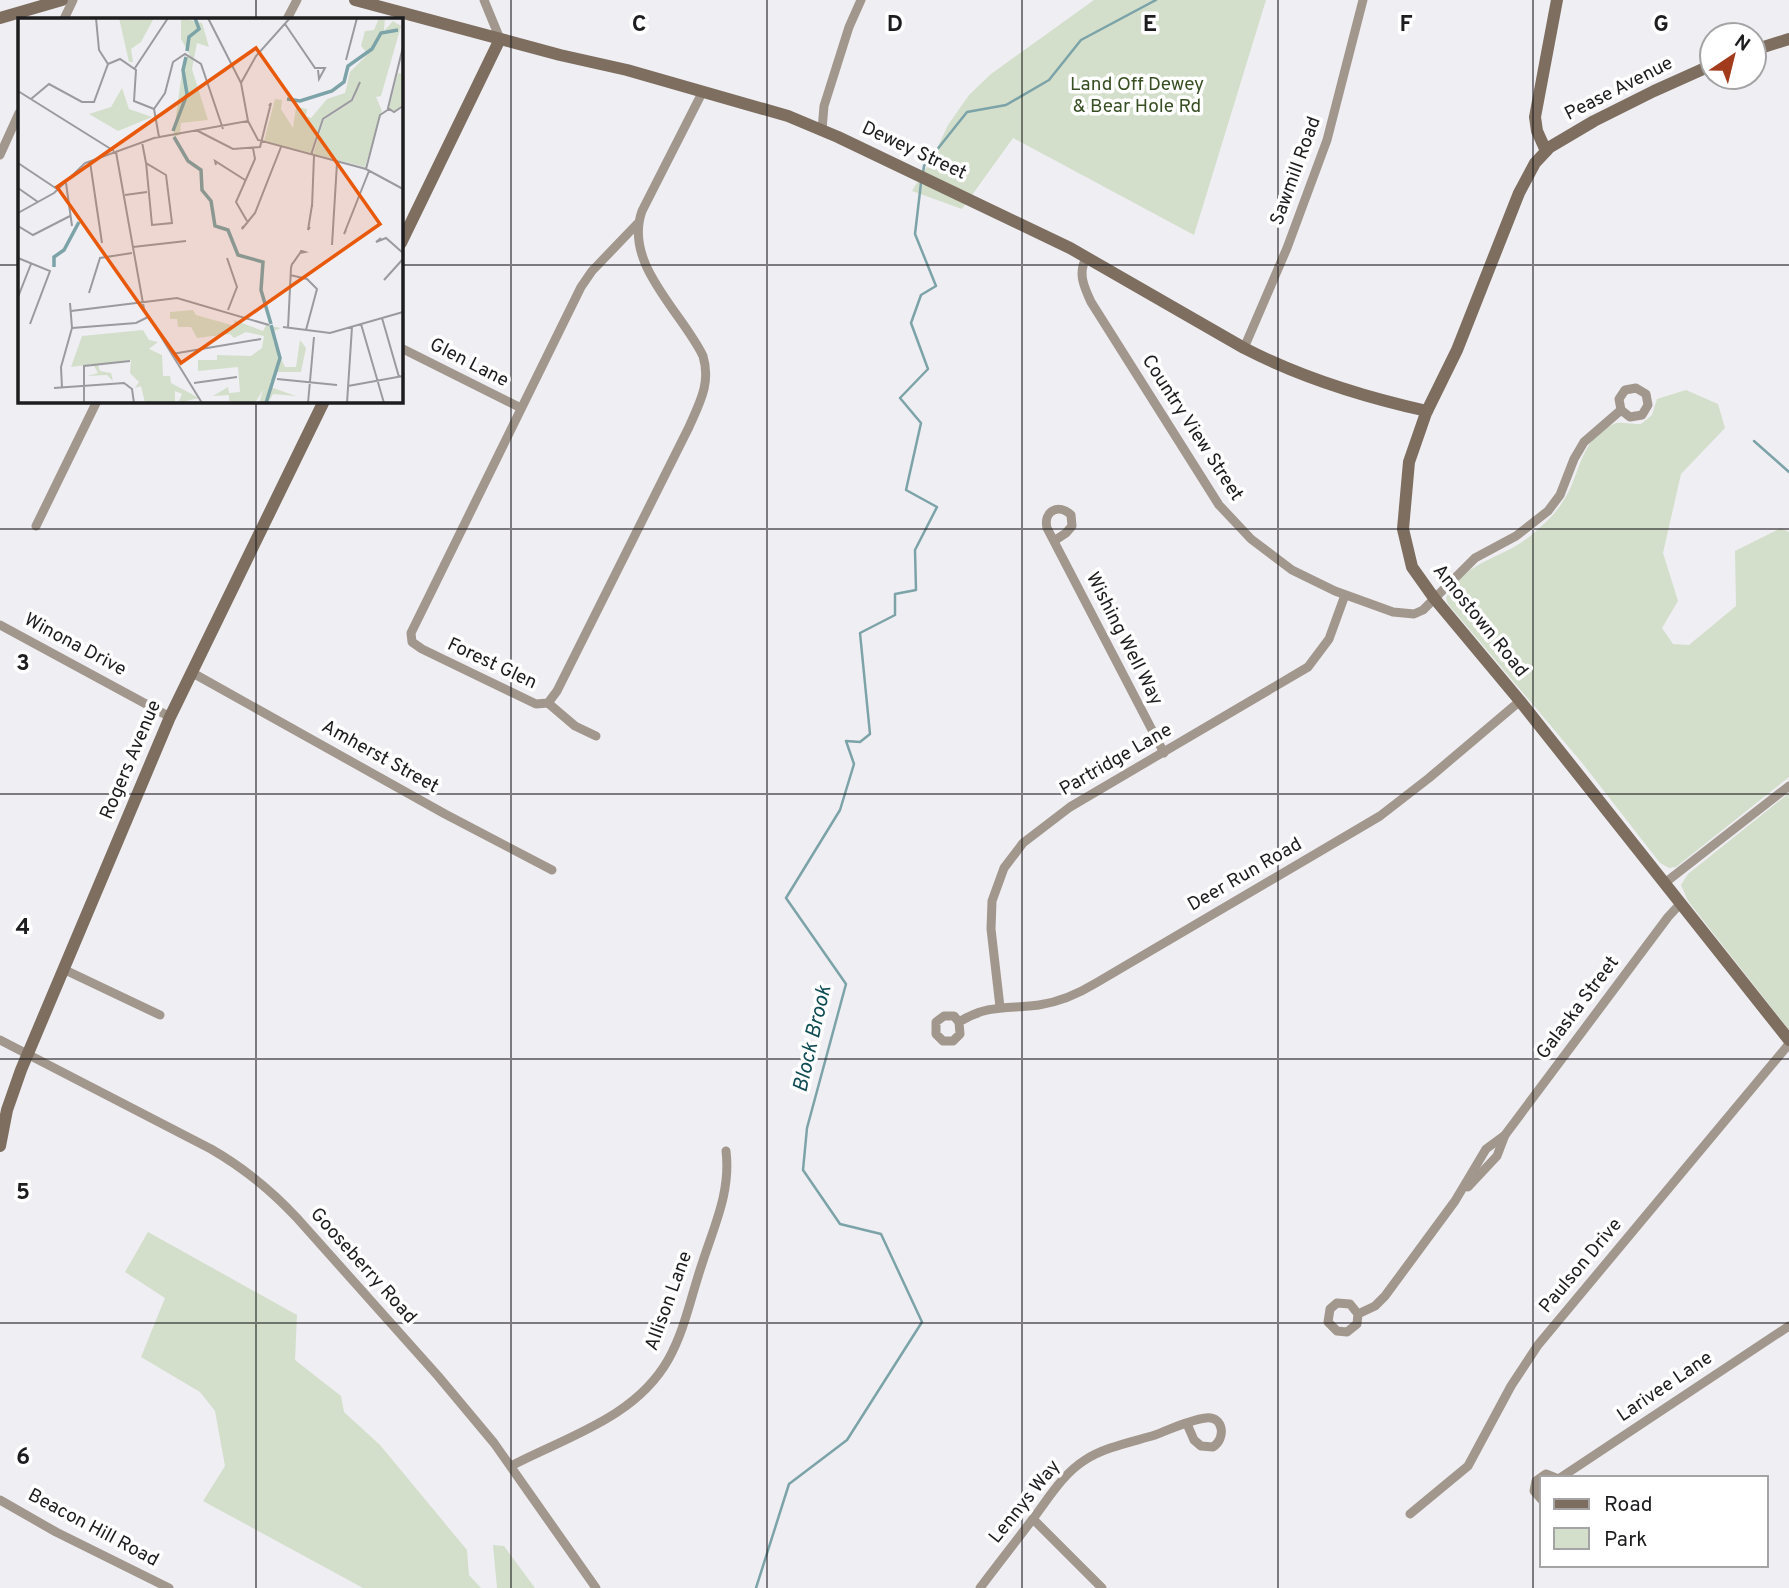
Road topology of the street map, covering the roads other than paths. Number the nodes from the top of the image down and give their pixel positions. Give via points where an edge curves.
1 (62, 0) edge
2 (73, 0) edge
3 (297, 0) edge
4 (355, 0) edge
5 (484, 0) edge
6 (861, 0) edge
7 (1363, 0) edge
8 (1557, 0) edge
9 (0, 18) edge
10 (64, 18) edge
11 (288, 18) edge
12 (500, 39) junction
13 (1789, 39) edge
14 (1768, 46) edge
15 (1698, 71) edge
16 (703, 91) junction
17 (18, 115) edge
18 (822, 130) junction
19 (1546, 151) junction
20 (0, 155) edge
21 (638, 223) junction
22 (402, 241) edge
23 (1087, 257) junction
24 (402, 348) edge
25 (1244, 348) junction
26 (97, 402) edge
27 (324, 402) edge
28 (521, 408) junction
29 (1621, 410) dead end
30 (1427, 411) junction
31 (36, 526) dead end
32 (1054, 541) dead end
33 (1345, 595) junction
34 (1434, 598) junction
35 (0, 625) edge
36 (191, 672) junction
37 (1520, 701) junction
38 (548, 703) junction
39 (170, 717) junction
40 (596, 736) dead end
41 (1164, 753) junction
42 (1789, 786) edge
43 (552, 870) dead end
44 (1666, 882) junction
45 (1681, 903) junction
46 (62, 969) junction
47 (1000, 1007) junction
48 (160, 1015) dead end
49 (959, 1022) dead end
50 (0, 1040) edge
51 (1789, 1042) edge
52 (27, 1054) junction
53 (0, 1146) edge
54 (726, 1151) dead end
55 (1358, 1314) dead end
56 (1789, 1326) edge
57 (1187, 1424) dead end
58 (511, 1466) junction
59 (1561, 1476) edge
60 (1540, 1478) edge
61 (1540, 1498) edge
62 (0, 1500) edge
63 (1410, 1514) dead end
64 (1032, 1519) junction
65 (169, 1588) edge
66 (596, 1588) edge
67 (980, 1588) edge
68 (1102, 1588) edge

1 - 9 main road
2 - 10 street
3 - 11 street
4 - 12 main road, Dewey Street
5 - 12 street
6 - 18 street via 824,106
7 - 25 street, Sawmill Road via 1327,140
8 - 19 main road via 1535,117
12 - 16 main road, Dewey Street
12 - 22 main road
13 - 14 main road
15 - 19 main road, Pease Avenue via 1615,110
16 - 18 main road, Dewey Street
16 - 21 street, Forest Glen
17 - 20 street
18 - 23 main road, Dewey Street
19 - 30 main road, Amostown Road via 1519,193 1457,350
21 - 28 street, Forest Glen via 581,287
21 - 38 street, Forest Glen via 646,264 697,345 707,370 706,385
23 - 25 main road, Dewey Street
23 - 33 street, Country View Street via 1082,278 1091,302 1225,513 1284,565
24 - 28 street, Glen Lane
25 - 30 main road, Dewey Street via 1327,384
26 - 31 street
27 - 36 main road, Rogers Avenue
28 - 38 street, Forest Glen via 410,637 416,646 441,660 529,701
29 - 34 street, Country View Street via 1584,442 1548,511 1522,533 1475,558
30 - 34 main road, Amostown Road via 1409,462 1403,529 1412,567
32 - 41 street, Wishing Well Way
33 - 34 street, Country View Street via 1407,614 1423,610
33 - 41 street, Partridge Lane via 1329,639 1308,667
34 - 37 main road, Amostown Road
35 - 39 street, Winona Drive
36 - 39 main road, Rogers Avenue
36 - 43 street, Amherst Street
37 - 44 main road, Amostown Road
37 - 47 street, Deer Run Road via 1380,817 1084,990 1047,1003
38 - 40 street via 575,726
39 - 46 main road, Rogers Avenue
41 - 47 street, Partridge Lane via 1054,818 1023,843 1004,868 991,914
42 - 44 street
44 - 45 main road, Amostown Road
45 - 51 main road, Amostown Road
45 - 55 street, Galaska Street via 1505,1135 1497,1156 1455,1201 1380,1301
46 - 48 street
46 - 52 main road, Rogers Avenue
47 - 49 street, Deer Run Road
50 - 52 street, Gooseberry Road
51 - 63 street, Paulson Drive via 1538,1345 1468,1466
52 - 53 main road, Rogers Avenue via 9,1101
52 - 58 street, Gooseberry Road via 211,1149 261,1183 438,1376
54 - 58 street, Allison Lane via 728,1171 719,1217 680,1335 663,1368 610,1418
56 - 59 street, Larivee Lane
57 - 64 street, Lennys Way via 1085,1460
58 - 66 street, Gooseberry Road
60 - 61 street, Larivee Lane via 1534,1491
62 - 65 street, Beacon Hill Road
64 - 67 street, Lennys Way
64 - 68 street

